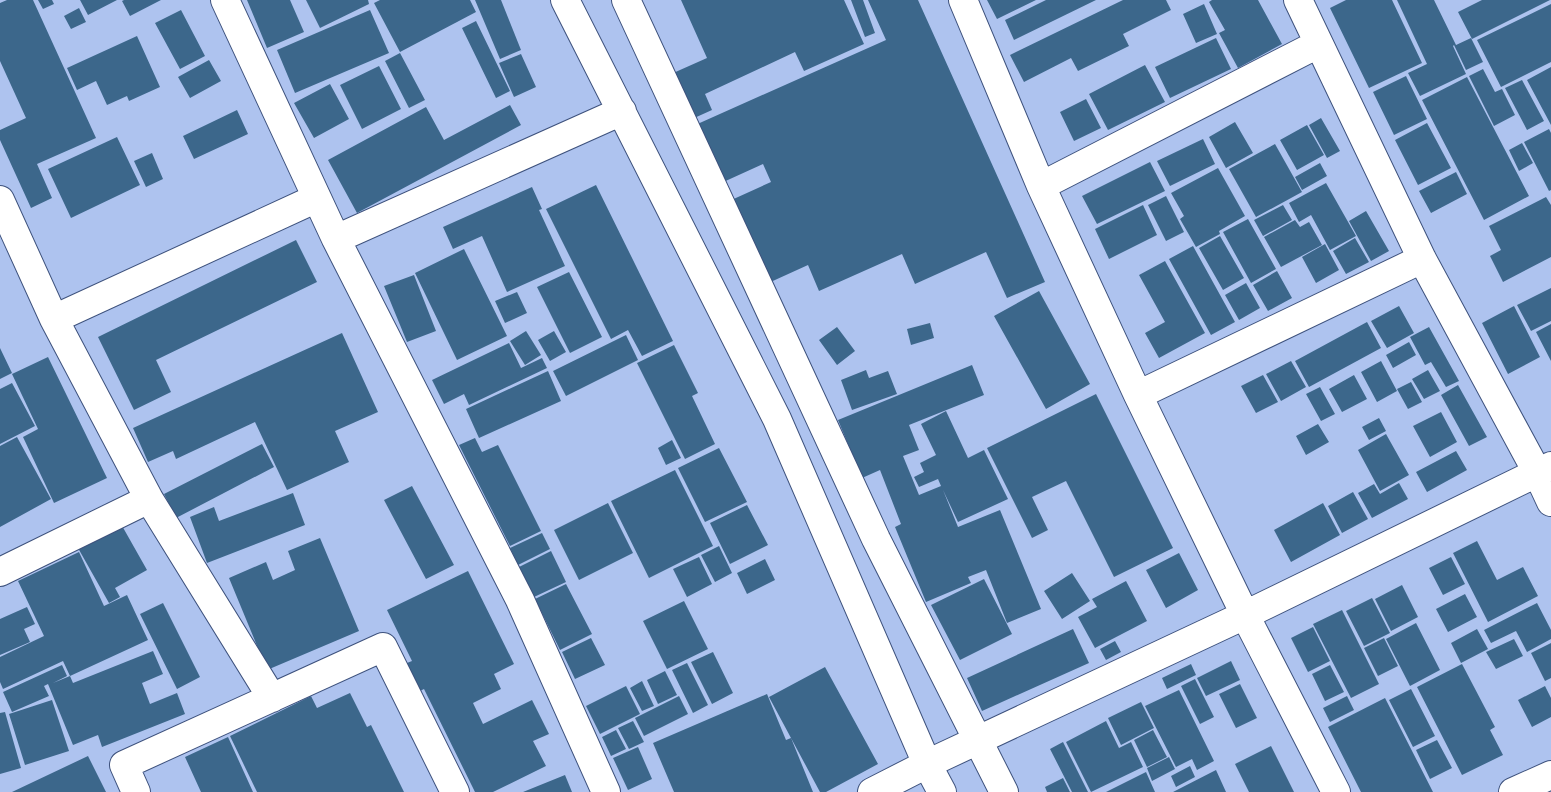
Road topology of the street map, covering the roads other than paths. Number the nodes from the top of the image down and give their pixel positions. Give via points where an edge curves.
1 (225, 0) edge
2 (565, 0) edge
3 (626, 0) edge
4 (963, 0) edge
5 (1298, 0) edge
6 (1318, 44) junction
7 (622, 111) junction
8 (1041, 186) junction
9 (317, 198) junction
10 (0, 200) edge
11 (336, 239) junction
12 (1422, 259) junction
13 (54, 319) junction
14 (1138, 395) junction
15 (1544, 469) edge
16 (149, 499) junction
17 (1551, 502) edge
18 (0, 572) edge
19 (1245, 616) junction
20 (272, 698) junction
21 (978, 740) junction
22 (927, 764) junction
23 (1551, 775) edge
24 (136, 792) edge
25 (455, 792) edge
26 (606, 792) edge
27 (872, 792) edge
28 (942, 792) edge
29 (1004, 792) edge
30 (1336, 792) edge
31 (1513, 792) edge

1 - 9 street
2 - 7 street
3 - 21 street via 876,539
4 - 8 street
5 - 6 street
6 - 8 street
6 - 12 street
7 - 11 street
7 - 22 street via 777,419
8 - 14 street
9 - 11 street
9 - 13 street
10 - 13 street
11 - 26 street via 520,600
12 - 14 street
12 - 15 street
13 - 16 street
14 - 19 street
15 - 17 street
15 - 19 street
16 - 18 street
16 - 20 street
19 - 21 street
19 - 30 street
20 - 24 street via 124,765
20 - 25 street via 383,647
21 - 22 street
21 - 29 street
22 - 27 street
22 - 28 street
23 - 31 street

